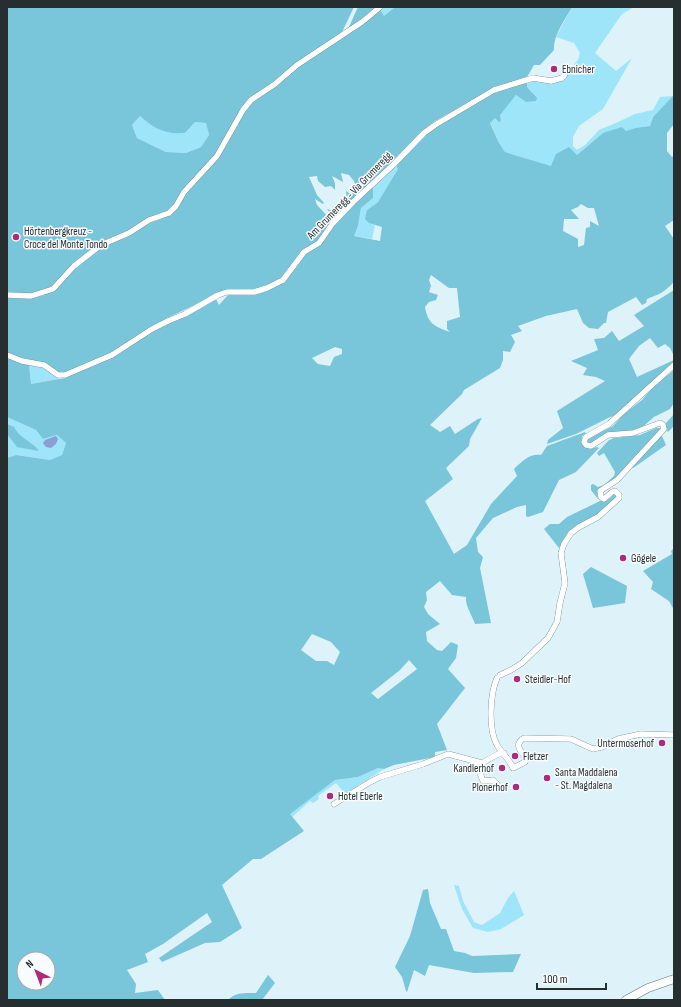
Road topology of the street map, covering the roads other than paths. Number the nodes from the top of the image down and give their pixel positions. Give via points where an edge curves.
1 (380, 7) edge
2 (567, 69) dead end
3 (7, 295) edge
4 (7, 355) edge
5 (674, 365) edge
6 (674, 735) edge
7 (504, 753) junction
8 (471, 760) junction
9 (497, 784) dead end
10 (334, 804) dead end
11 (674, 979) edge
12 (626, 1000) edge

1 - 3 street via 250,100 217,156 184,192 169,213 149,220 129,233 100,245 74,266 53,289 31,296
2 - 4 street, Am Grumeregg - Via Grumeregg via 562,78 551,81 533,78 494,90 424,133 333,223 319,243 304,252 283,280 254,292 227,292 168,321 112,355 65,375 58,375 44,365
5 - 7 street via 609,424 586,437 584,442 591,446 608,436 633,433 656,423 663,425 664,429 617,480 600,491 604,499 615,491 620,495 619,498 598,518 575,530 562,548 565,583 557,622 548,638 522,663 499,676 494,685 491,727 493,736
6 - 7 street via 641,734 592,749 571,739 524,738 518,744 526,758 525,762 513,768
7 - 8 street via 482,763
8 - 9 street via 478,766 483,780 494,780
8 - 10 street via 448,754 380,777
11 - 12 street via 648,988

